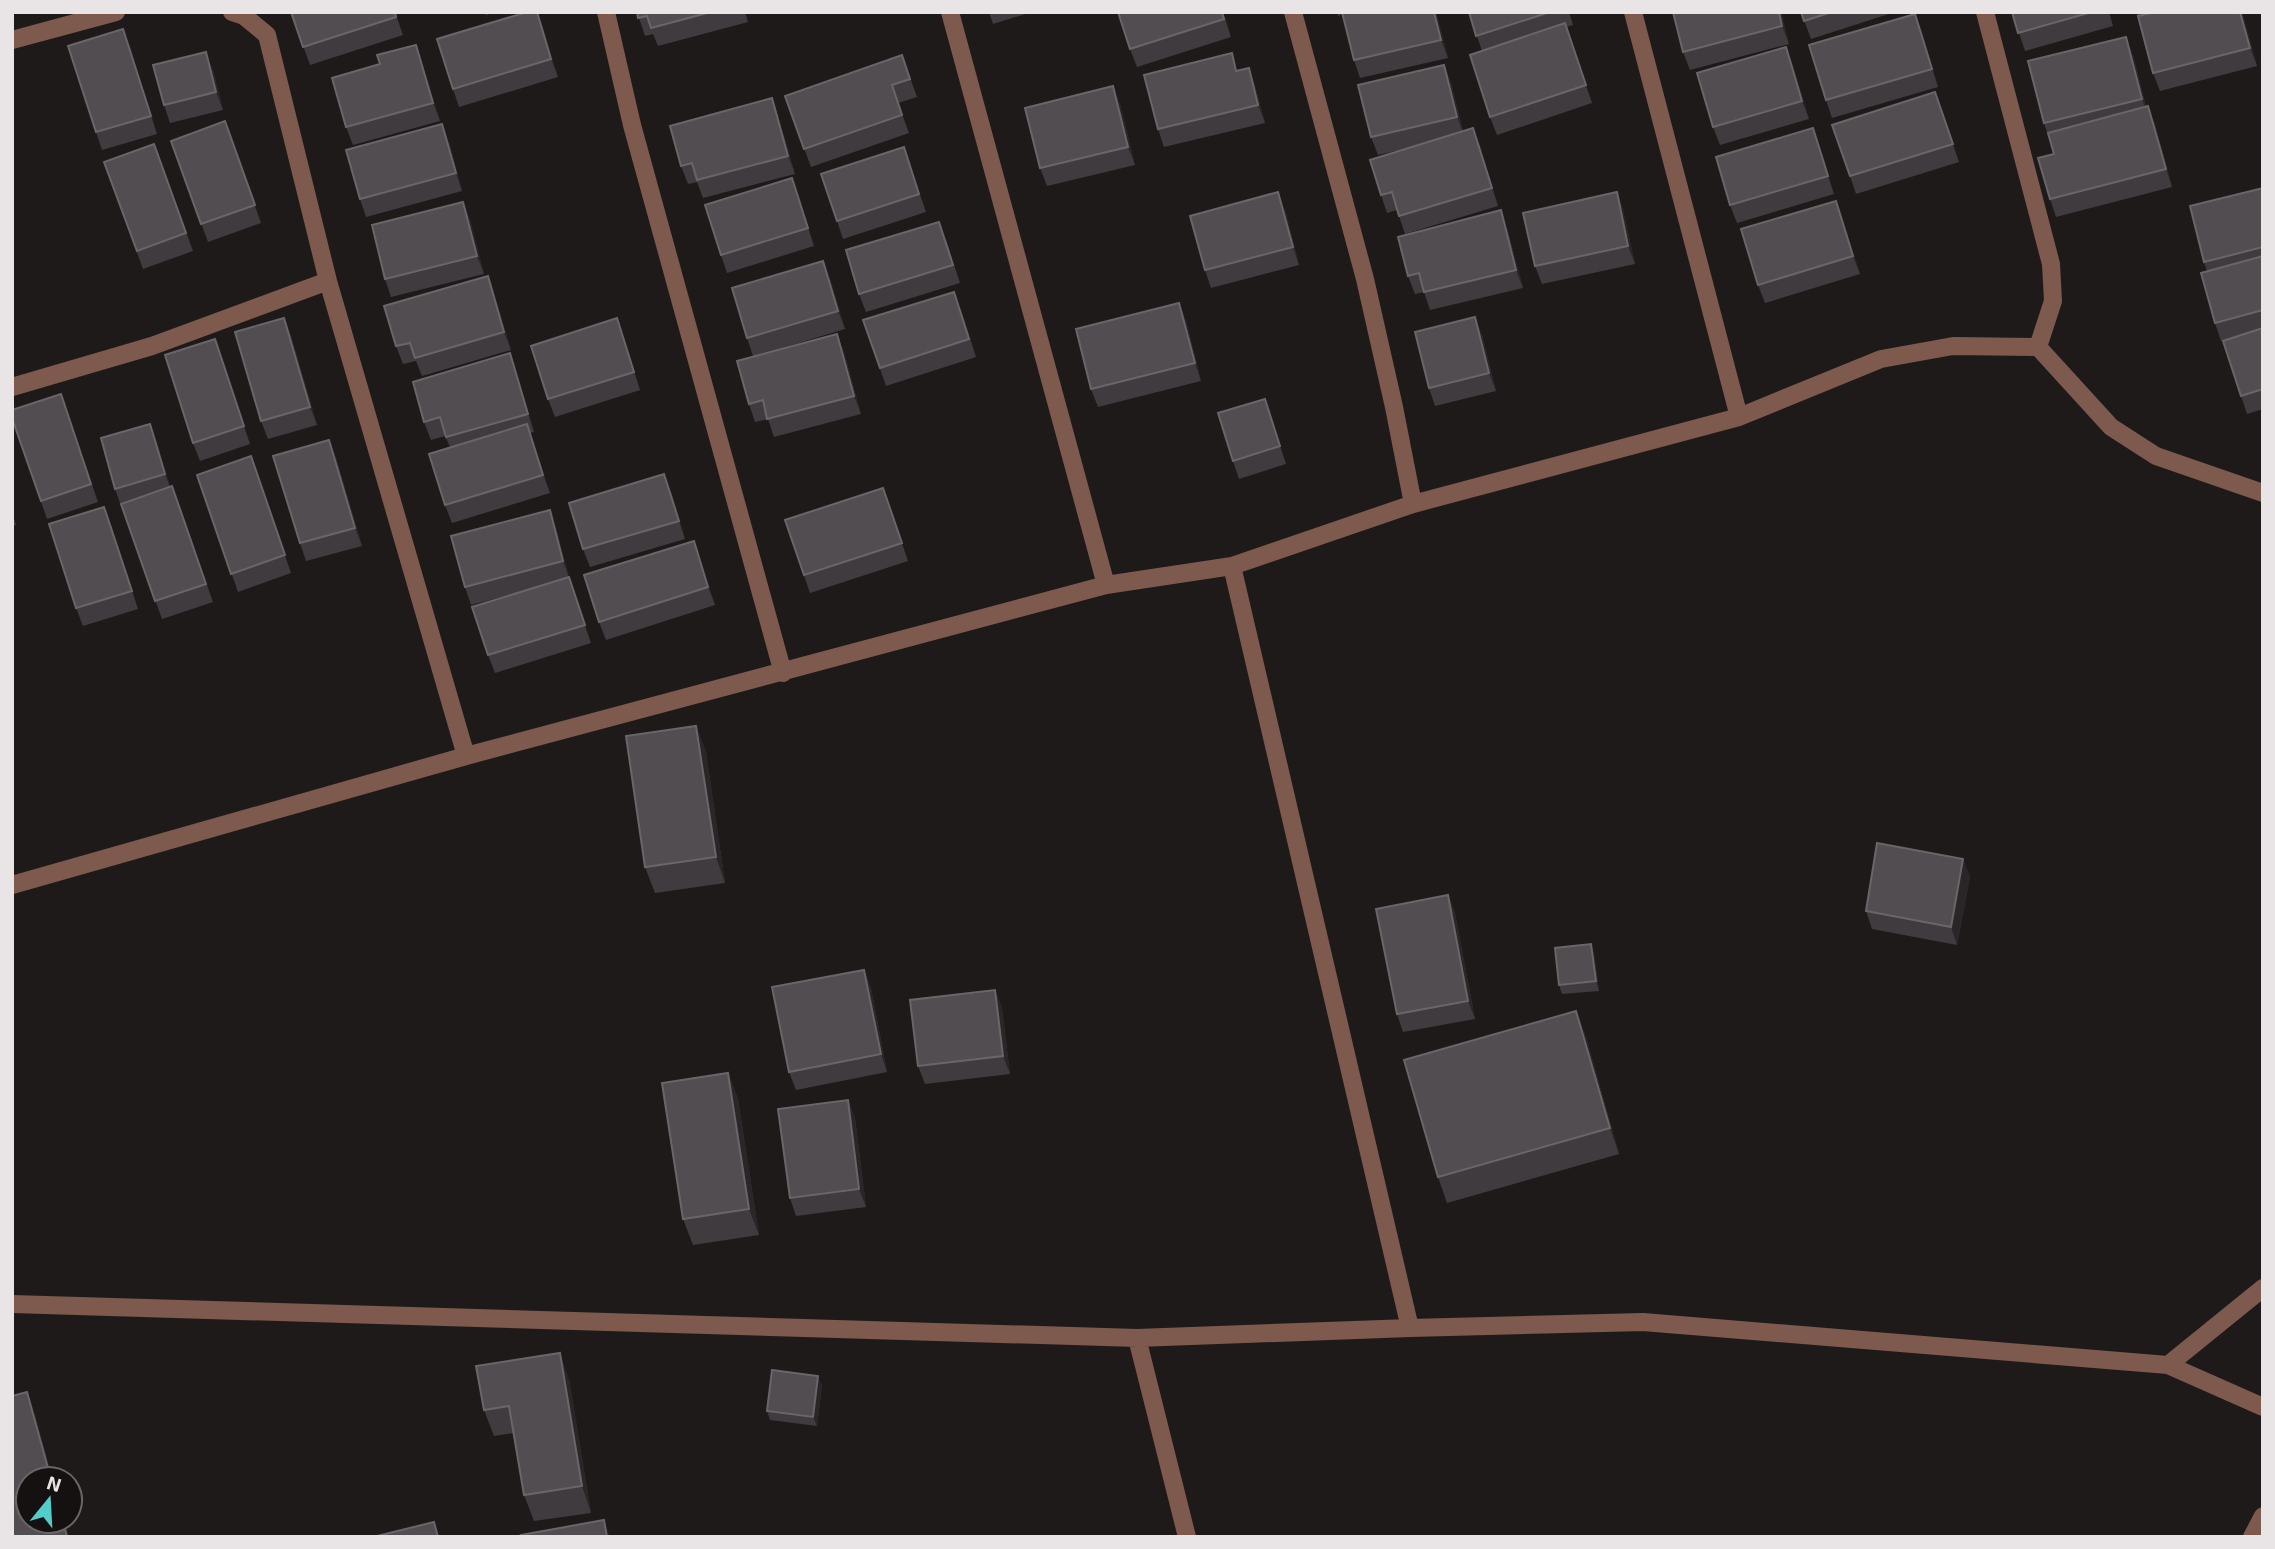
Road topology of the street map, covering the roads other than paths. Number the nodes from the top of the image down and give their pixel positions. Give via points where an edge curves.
1 (116, 12) edge
2 (232, 12) edge
3 (606, 12) edge
4 (950, 12) edge
5 (1293, 12) edge
6 (1633, 12) edge
7 (1985, 12) edge
8 (12, 40) edge
9 (328, 281) junction
10 (2038, 347) junction
11 (12, 387) edge
12 (1739, 417) junction
13 (2263, 493) edge
14 (1413, 504) junction
15 (1232, 566) junction
16 (1106, 585) junction
17 (783, 673) junction
18 (466, 756) junction
19 (12, 885) edge
20 (2263, 1288) edge
21 (12, 1304) edge
22 (1410, 1328) junction
23 (1137, 1338) junction
24 (2168, 1365) junction
25 (2263, 1407) edge
26 (2263, 1516) edge
27 (1187, 1537) edge
28 (2252, 1537) edge

1 - 8 street
2 - 9 street via 267,35
3 - 17 street via 632,125
4 - 16 street
5 - 14 street via 1365,279
6 - 12 street
7 - 10 street via 2051,264 2053,301
9 - 11 street via 152,346
9 - 18 street
10 - 12 street via 1953,346 1881,359
10 - 13 street via 2111,428 2155,456
12 - 14 street
14 - 15 street
15 - 16 street
15 - 22 street
16 - 17 street
17 - 18 street
18 - 19 street
20 - 24 street
21 - 23 street
22 - 23 street
22 - 24 street via 1643,1322
23 - 27 street
24 - 25 street
26 - 28 street

